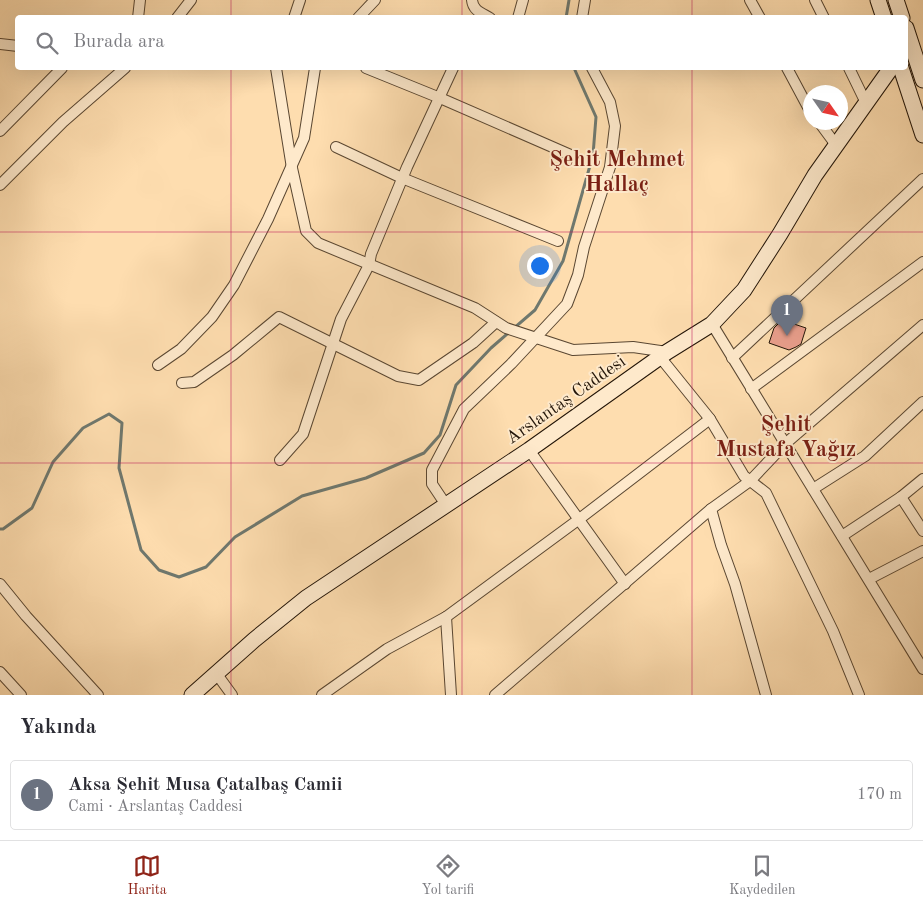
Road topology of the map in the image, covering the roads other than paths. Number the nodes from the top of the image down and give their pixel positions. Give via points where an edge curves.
1 (140, 0) edge
2 (191, 0) edge
3 (300, 0) edge
4 (376, 0) edge
5 (472, 0) edge
6 (523, 0) edge
7 (585, 0) edge
8 (750, 0) edge
9 (814, 0) edge
10 (878, 0) edge
11 (896, 0) edge
12 (475, 14) edge
13 (138, 15) edge
14 (179, 15) edge
15 (295, 15) edge
16 (361, 15) edge
17 (519, 15) edge
18 (582, 15) edge
19 (758, 15) edge
20 (822, 15) edge
21 (883, 15) edge
22 (901, 15) edge
23 (908, 42) edge
24 (0, 44) edge
25 (15, 46) edge
26 (60, 70) edge
27 (123, 70) edge
28 (276, 70) edge
29 (315, 70) edge
30 (371, 70) edge
31 (452, 70) edge
32 (593, 70) edge
33 (788, 70) edge
34 (850, 70) edge
35 (890, 70) edge
36 (902, 70) edge
37 (923, 80) edge
38 (440, 98) junction
39 (803, 98) edge
40 (866, 103) junction
41 (825, 130) edge
42 (0, 131) edge
43 (923, 135) edge
44 (836, 145) junction
45 (336, 147) dead end
46 (573, 156) dead end
47 (292, 168) junction
48 (402, 178) junction
49 (923, 179) edge
50 (0, 185) edge
51 (558, 241) dead end
52 (923, 262) edge
53 (369, 265) junction
54 (496, 322) junction
55 (712, 324) junction
56 (923, 325) edge
57 (532, 336) junction
58 (333, 344) junction
59 (663, 354) junction
60 (732, 358) junction
61 (158, 365) dead end
62 (182, 382) dead end
63 (751, 389) junction
64 (923, 402) edge
65 (710, 420) junction
66 (785, 444) junction
67 (529, 450) junction
68 (280, 460) dead end
69 (923, 479) edge
70 (750, 481) junction
71 (813, 489) junction
72 (901, 497) junction
73 (446, 505) junction
74 (712, 510) junction
75 (578, 520) junction
76 (923, 531) edge
77 (842, 536) junction
78 (923, 551) edge
79 (869, 579) junction
80 (0, 584) edge
81 (625, 584) junction
82 (446, 617) junction
83 (923, 669) edge
84 (0, 672) edge
85 (216, 673) junction
86 (21, 695) edge
87 (98, 695) edge
88 (192, 695) edge
89 (232, 695) edge
90 (322, 695) edge
91 (451, 695) edge
92 (495, 695) edge
93 (766, 695) edge
94 (859, 695) edge

1 - 13 street
2 - 14 street
3 - 15 street
4 - 16 street
5 - 12 street
6 - 17 street
7 - 18 street
8 - 19 street
9 - 20 street
10 - 21 main road
11 - 22 main road
23 - 37 main road
24 - 25 street
26 - 42 street
27 - 50 street via 63,122
28 - 47 street
29 - 47 street via 304,138
30 - 38 street
31 - 38 street
32 - 57 street via 610,102 614,126 610,167 567,304
33 - 39 street
34 - 40 street
35 - 40 main road, Arslantaş Caddesi
36 - 43 main road
38 - 46 street
38 - 48 street
40 - 44 main road, Arslantaş Caddesi
41 - 44 street
44 - 55 main road, Arslantaş Caddesi via 744,290
45 - 48 street
47 - 53 street via 306,231 318,243
47 - 61 street via 234,285 218,309 181,349
48 - 51 street
48 - 53 street
49 - 60 street
52 - 63 street
53 - 54 street via 475,308
53 - 58 street via 341,319
54 - 57 street
54 - 58 street via 473,343 419,380 398,376
55 - 59 main road, Arslantaş Caddesi
55 - 60 street
56 - 66 street
57 - 59 street via 573,350 633,347
57 - 73 street via 511,364 464,409 432,470 432,484
58 - 62 street via 279,317 194,382
58 - 68 street via 303,434
59 - 65 street
59 - 67 main road, Arslantaş Caddesi
60 - 63 street
63 - 66 street
64 - 71 street via 865,456
65 - 70 street
65 - 75 street
66 - 70 street
66 - 71 street
67 - 73 main road, Arslantaş Caddesi
67 - 75 street
69 - 72 street
70 - 74 street
70 - 94 street via 766,493 833,631
71 - 77 street
72 - 76 street
72 - 77 street
73 - 85 main road, Arslantaş Caddesi via 306,598
74 - 81 street
74 - 93 street
75 - 81 street
75 - 82 street
77 - 79 street
78 - 79 street
79 - 83 street
80 - 87 street
81 - 92 street
82 - 90 street via 387,649
82 - 91 street
84 - 86 street
85 - 88 main road, Arslantaş Caddesi
85 - 89 street

